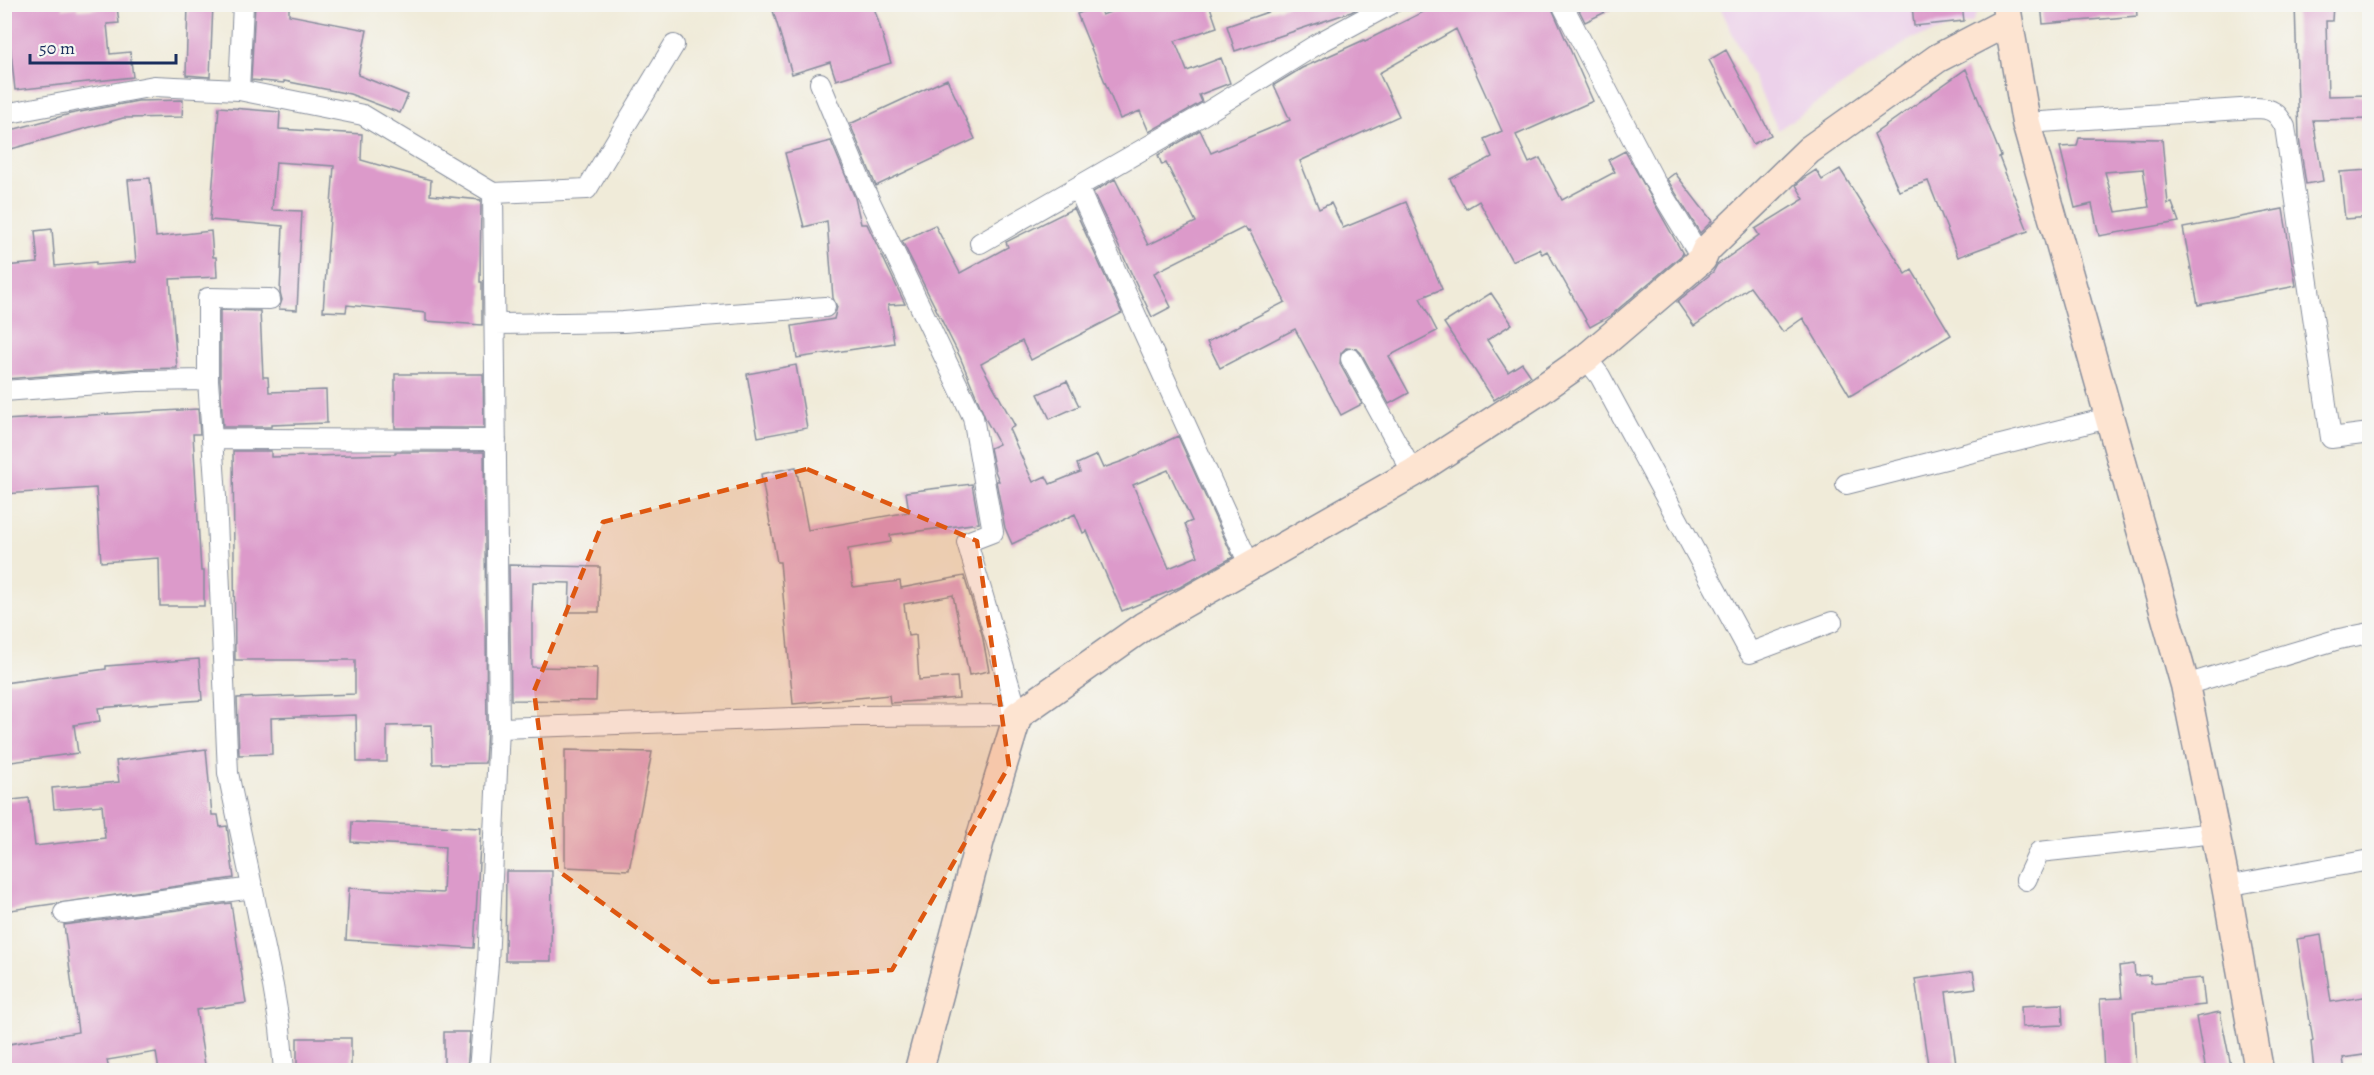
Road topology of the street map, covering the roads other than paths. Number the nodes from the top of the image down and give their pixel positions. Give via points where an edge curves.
1 (243, 4) edge
2 (1391, 4) edge
3 (1562, 4) edge
4 (2006, 13) edge
5 (674, 45) dead end
6 (820, 83) dead end
7 (239, 90) junction
8 (4, 114) edge
9 (2026, 123) junction
10 (1078, 188) junction
11 (493, 193) junction
12 (980, 243) dead end
13 (1702, 259) junction
14 (270, 299) dead end
15 (825, 307) dead end
16 (495, 324) junction
17 (1586, 358) junction
18 (1352, 359) dead end
19 (208, 380) junction
20 (4, 391) edge
21 (2108, 418) junction
22 (2370, 434) edge
23 (212, 439) junction
24 (496, 440) junction
25 (1413, 473) junction
26 (1846, 484) dead end
27 (1250, 566) junction
28 (1832, 622) dead end
29 (2370, 633) edge
30 (2185, 685) junction
31 (1018, 715) junction
32 (499, 728) junction
33 (2215, 833) junction
34 (2370, 860) edge
35 (2026, 880) dead end
36 (2226, 886) junction
37 (253, 888) junction
38 (64, 913) dead end
39 (284, 1071) edge
40 (479, 1071) edge
41 (919, 1071) edge
42 (2259, 1071) edge

1 - 7 street
2 - 10 street
3 - 13 street via 1655,182
4 - 9 street
4 - 13 street via 1809,150 1706,250
5 - 11 street via 587,189
6 - 31 street via 864,189 973,417 993,532 967,542
7 - 8 street via 154,86
7 - 11 street via 363,115
9 - 21 street
9 - 22 street via 2256,108 2274,111 2285,127 2331,438
10 - 12 street
10 - 27 street
11 - 16 street
13 - 17 street
14 - 19 street via 208,298
15 - 16 street via 623,322
16 - 24 street
17 - 25 street
17 - 28 street via 1600,376 1750,653
18 - 25 street
19 - 20 street
19 - 23 street
21 - 26 street
21 - 30 street
23 - 24 street
23 - 37 street via 228,772
24 - 32 street
25 - 27 street
27 - 31 street via 1143,626
29 - 30 street
30 - 33 street
31 - 32 street via 855,716
31 - 41 street via 980,840
32 - 40 street
33 - 35 street via 2038,852
33 - 36 street
34 - 36 street
36 - 42 street
37 - 38 street
37 - 39 street via 280,1028

